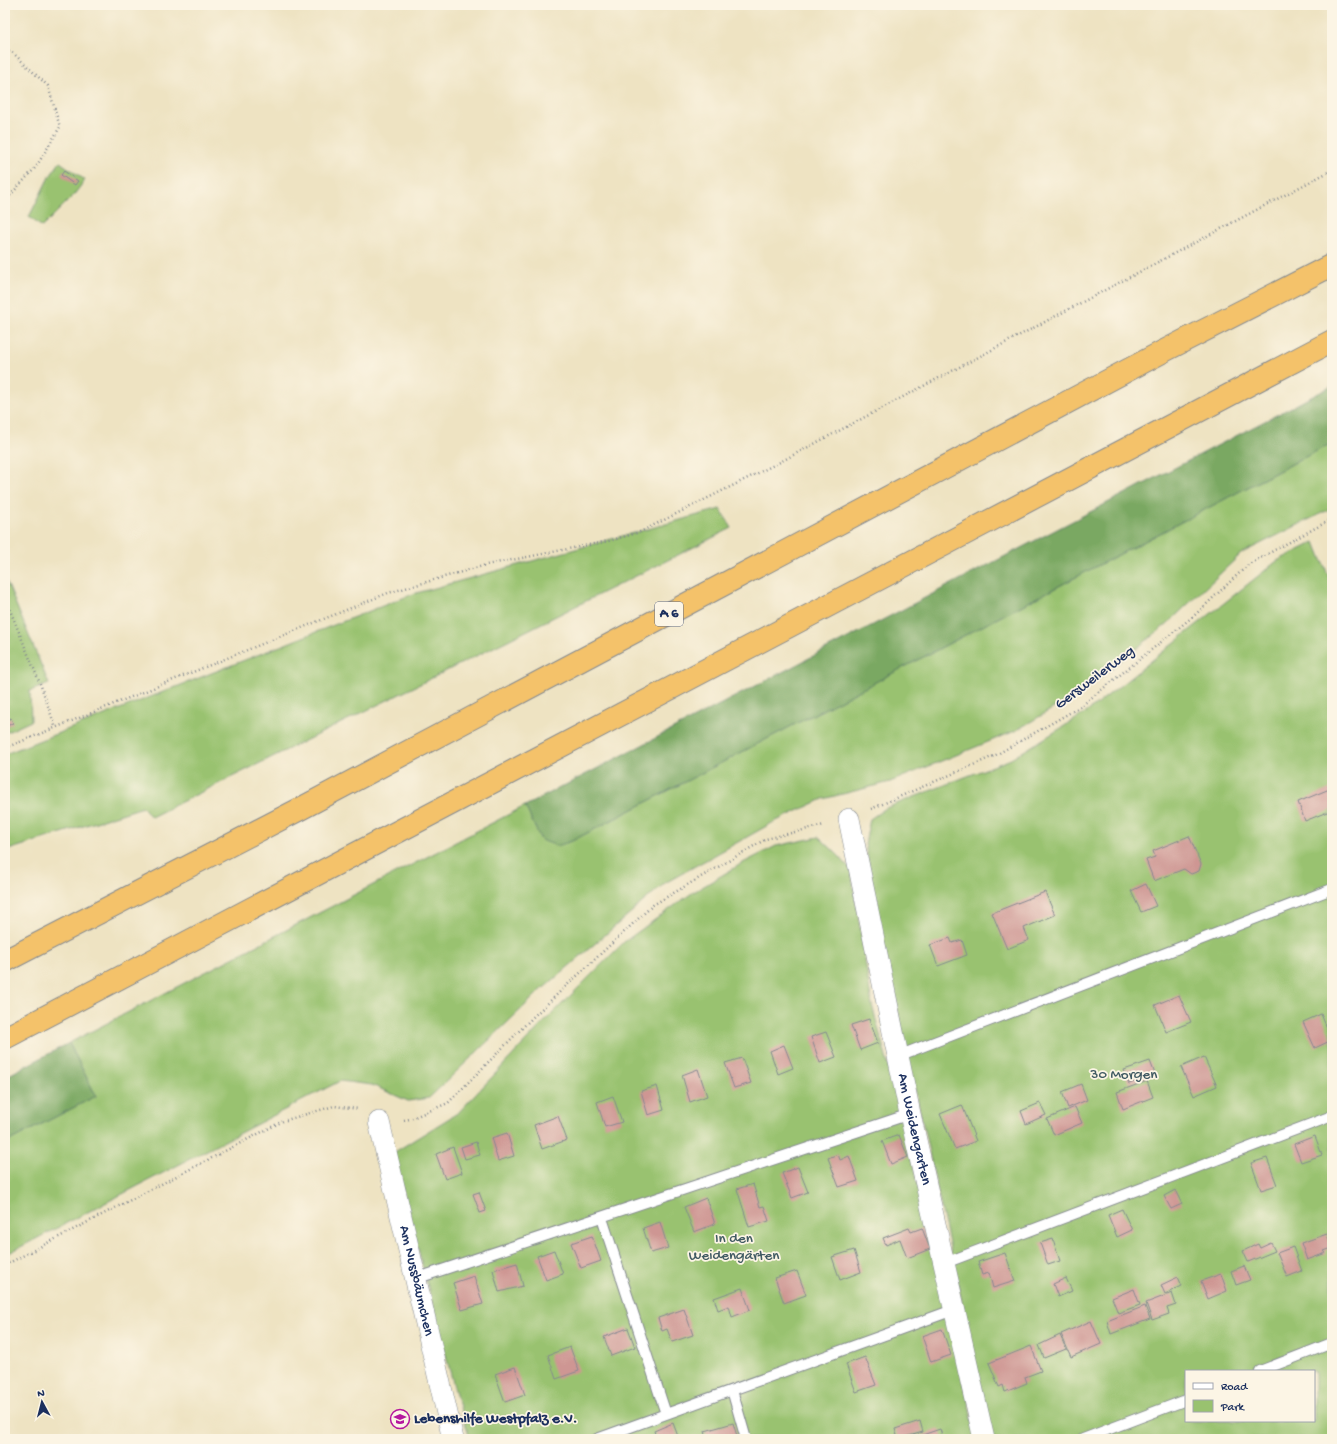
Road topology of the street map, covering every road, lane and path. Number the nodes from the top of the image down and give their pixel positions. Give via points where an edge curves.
1 (5, 51) edge
2 (1332, 170) edge
3 (5, 201) edge
4 (1332, 265) edge
5 (1332, 341) edge
6 (1332, 519) edge
7 (5, 598) edge
8 (55, 726) junction
9 (5, 748) edge
10 (849, 818) junction
11 (1332, 889) edge
12 (5, 961) edge
13 (5, 1038) edge
14 (898, 1056) junction
15 (910, 1114) junction
16 (1332, 1116) edge
17 (379, 1122) junction
18 (602, 1218) junction
19 (945, 1264) junction
20 (5, 1265) edge
21 (415, 1279) junction
22 (956, 1309) junction
23 (1332, 1343) edge
24 (1263, 1370) edge
25 (732, 1390) junction
26 (1185, 1400) edge
27 (666, 1414) junction
28 (453, 1439) edge
29 (596, 1439) edge
30 (746, 1439) edge
31 (984, 1439) edge
32 (1083, 1439) edge

1 - 3 path via 11,51 48,86 60,127 36,167
2 - 8 path via 780,462 640,532 609,541 486,566 388,593
4 - 12 highway, A 6 via 1162,352 300,809
5 - 13 highway
6 - 10 path, Gersweilerweg via 1249,564 1196,614 1080,707 994,756
7 - 8 path
8 - 9 path
10 - 14 street, Am Weidengarten
10 - 17 path, Gersweilerweg via 766,839 653,905 533,1017 448,1103 410,1119
11 - 14 lane
14 - 15 street, Am Weidengarten
15 - 18 lane
15 - 19 street, Am Weidengarten
16 - 19 lane
17 - 20 path via 357,1108 334,1106 283,1121
17 - 21 street, Am Nussbäumchen
18 - 21 lane
18 - 27 lane
19 - 22 street, Am Weidengarten
21 - 28 street, Am Nussbäumchen
22 - 25 lane
22 - 31 street, Am Weidengarten
23 - 24 lane
25 - 27 lane
25 - 30 lane
26 - 32 lane
27 - 29 lane

